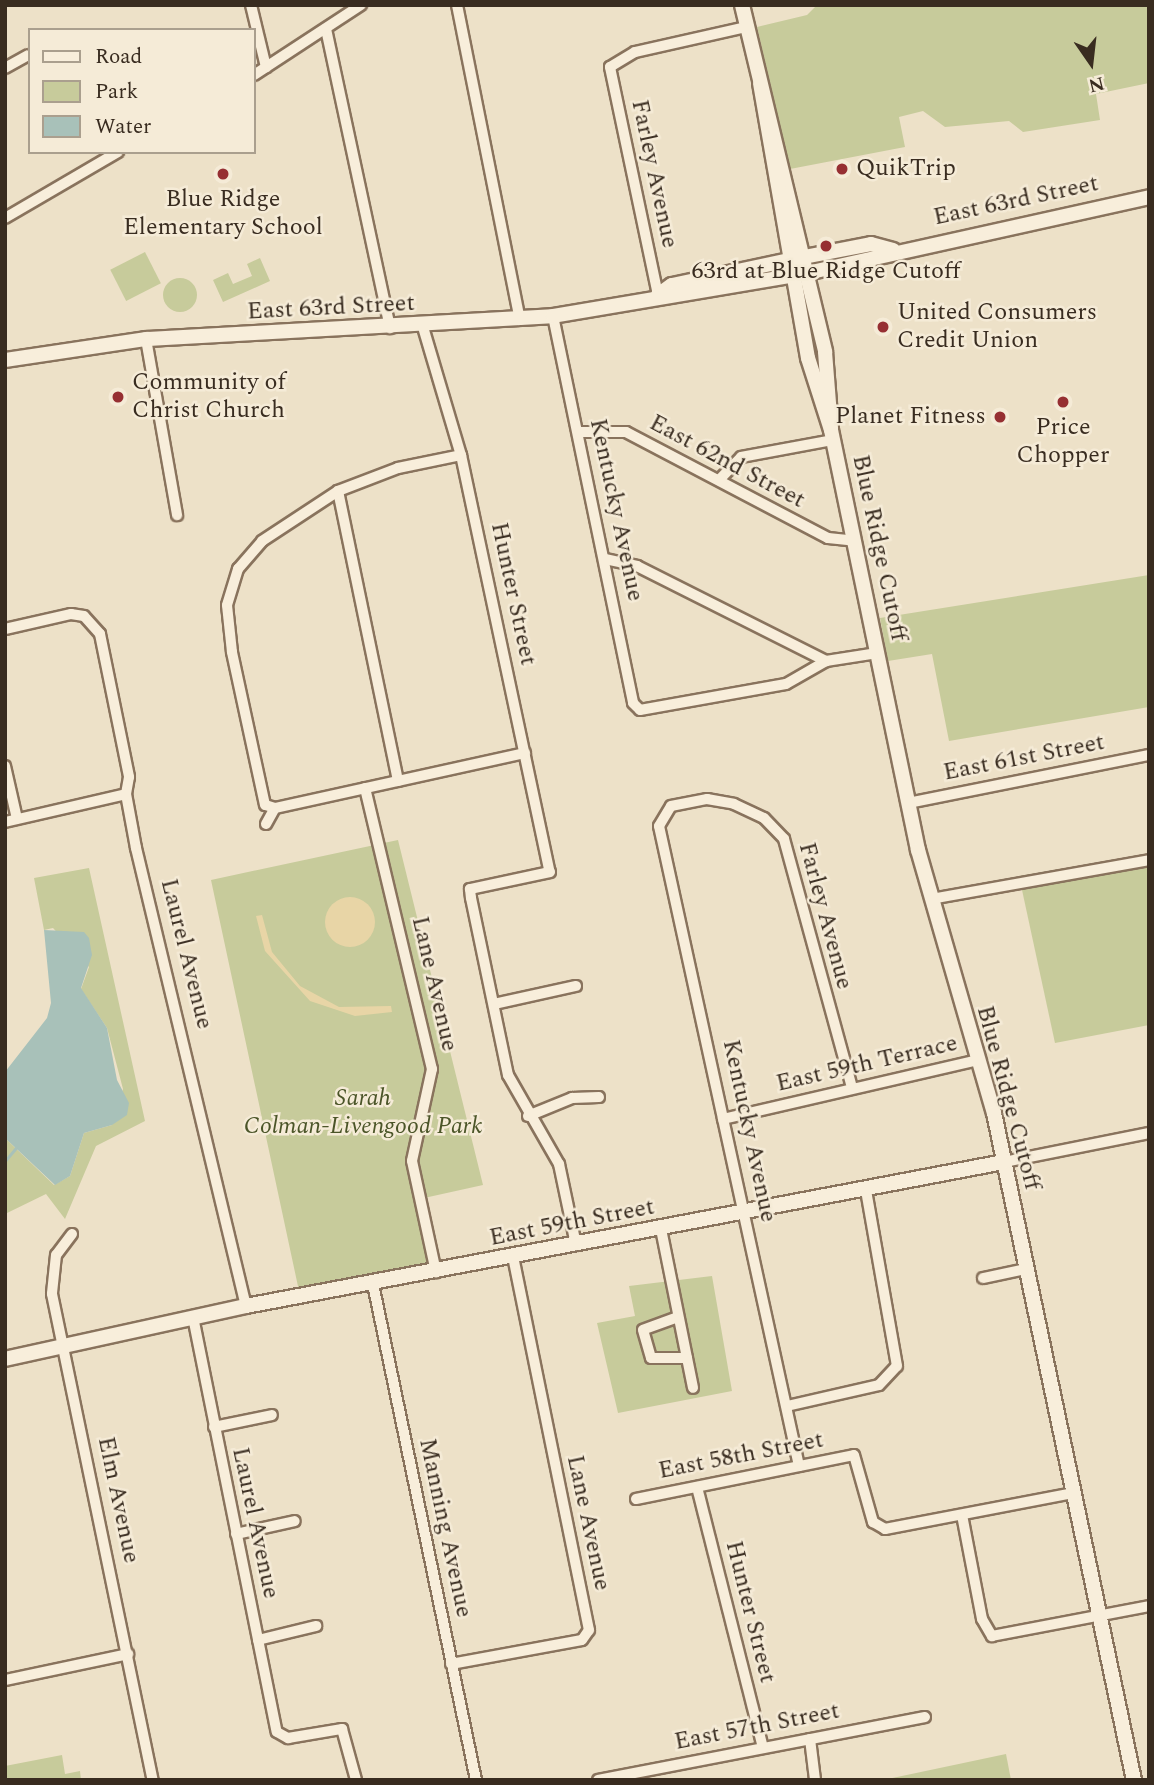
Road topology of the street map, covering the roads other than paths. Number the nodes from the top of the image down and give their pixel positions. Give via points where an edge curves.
1 (251, 5) edge
2 (360, 5) edge
3 (457, 5) edge
4 (742, 5) edge
5 (747, 27) junction
6 (326, 29) junction
7 (28, 55) dead end
8 (266, 67) junction
9 (5, 68) edge
10 (256, 74) edge
11 (115, 154) edge
12 (1149, 197) edge
13 (5, 218) edge
14 (893, 250) junction
15 (797, 258) junction
16 (807, 273) junction
17 (792, 276) junction
18 (658, 295) junction
19 (553, 316) junction
20 (520, 320) junction
21 (423, 327) junction
22 (390, 329) junction
23 (146, 339) junction
24 (5, 360) edge
25 (578, 432) junction
26 (832, 435) junction
27 (461, 455) junction
28 (719, 480) junction
29 (338, 491) junction
30 (177, 515) dead end
31 (855, 541) junction
32 (605, 559) junction
33 (5, 629) edge
34 (877, 653) junction
35 (826, 661) junction
36 (525, 753) junction
37 (1149, 755) edge
38 (5, 766) edge
39 (398, 781) junction
40 (365, 788) junction
41 (126, 794) junction
42 (908, 803) junction
43 (275, 808) junction
44 (669, 808) joint
45 (17, 819) junction
46 (5, 822) edge
47 (266, 824) dead end
48 (1149, 860) edge
49 (931, 899) junction
50 (576, 986) dead end
51 (494, 1004) junction
52 (979, 1060) junction
53 (852, 1087) junction
54 (599, 1097) dead end
55 (528, 1116) junction
56 (723, 1119) junction
57 (1149, 1133) edge
58 (1004, 1162) junction
59 (866, 1190) junction
60 (741, 1214) junction
61 (660, 1229) junction
62 (72, 1234) dead end
63 (576, 1245) junction
64 (513, 1257) junction
65 (1026, 1269) junction
66 (436, 1272) junction
67 (983, 1278) dead end
68 (373, 1284) junction
69 (246, 1306) junction
70 (193, 1317) junction
71 (678, 1317) junction
72 (64, 1345) junction
73 (687, 1358) junction
74 (5, 1359) edge
75 (692, 1388) dead end
76 (787, 1406) junction
77 (272, 1415) dead end
78 (214, 1427) junction
79 (799, 1466) junction
80 (697, 1487) junction
81 (1073, 1493) junction
82 (636, 1499) dead end
83 (962, 1516) junction
84 (295, 1521) dead end
85 (236, 1534) junction
86 (1149, 1606) edge
87 (1100, 1616) junction
88 (316, 1626) dead end
89 (258, 1640) junction
90 (128, 1654) junction
91 (451, 1664) junction
92 (5, 1680) edge
93 (925, 1717) dead end
94 (810, 1739) junction
95 (763, 1748) junction
96 (153, 1780) edge
97 (356, 1780) edge
98 (476, 1780) edge
99 (598, 1780) edge
100 (815, 1780) edge
101 (1134, 1780) edge

1 - 8 street
2 - 6 street
3 - 20 street
4 - 5 main road, Blue Ridge Cutoff
5 - 15 main road, Blue Ridge Cutoff
5 - 18 street, Farley Avenue via 613,62 610,74
6 - 8 street
6 - 22 street
7 - 9 street
8 - 10 street
11 - 13 street
12 - 14 main road, East 63rd Street
14 - 15 main road, East 63rd Street via 871,244
14 - 16 main road, East 63rd Street
15 - 16 main road, Blue Ridge Cutoff
15 - 17 main road, Blue Ridge Cutoff
15 - 18 main road, East 63rd Street via 672,285
16 - 17 main road, East 63rd Street
16 - 26 main road, Blue Ridge Cutoff via 825,352
17 - 18 main road, East 63rd Street
17 - 26 main road, Blue Ridge Cutoff via 815,388
18 - 19 main road, East 63rd Street
19 - 20 main road, East 63rd Street
19 - 25 street, Kentucky Avenue
20 - 21 main road, East 63rd Street
21 - 22 main road, East 63rd Street
21 - 27 street, Hunter Street
22 - 23 main road, East 63rd Street
23 - 24 main road, East 63rd Street
23 - 30 street
25 - 28 street, East 62nd Street via 626,432
25 - 32 street, Kentucky Avenue
26 - 28 street via 740,457
26 - 31 main road, Blue Ridge Cutoff
27 - 29 street via 398,468
27 - 36 street, Hunter Street
28 - 31 street, East 62nd Street via 828,538
29 - 39 street
29 - 43 street via 262,541 233,580 227,605 232,652 265,805
31 - 34 main road, Blue Ridge Cutoff
32 - 35 street via 637,566
32 - 35 street, Kentucky Avenue via 633,703 640,710 786,684
33 - 41 street, Laurel Avenue via 71,614 86,617 100,634 130,777
34 - 35 street
34 - 42 main road, Blue Ridge Cutoff
36 - 39 street
36 - 51 street, Hunter Street via 550,872 470,889
37 - 42 street, East 61st Street
38 - 45 street
39 - 40 street
40 - 43 street
40 - 66 street, Lane Avenue via 432,1069 412,1161
41 - 45 street
41 - 69 street, Laurel Avenue
42 - 49 main road, Blue Ridge Cutoff
43 - 47 street
44 - 53 street, Farley Avenue via 707,799 734,804 764,818 784,839
44 - 56 street, Kentucky Avenue via 659,826
45 - 46 street
48 - 49 street
49 - 52 main road, Blue Ridge Cutoff
50 - 51 street
51 - 55 street via 508,1075
52 - 53 street, East 59th Terrace
52 - 58 main road, Blue Ridge Cutoff
53 - 56 street, East 59th Terrace
54 - 55 street via 572,1098
55 - 63 street via 559,1164
56 - 60 street, Kentucky Avenue
57 - 58 street, East 59th Street
58 - 59 main road, East 59th Street
58 - 65 main road, Blue Ridge Cutoff
59 - 60 main road, East 59th Street
59 - 76 street via 898,1350 896,1368 879,1385
60 - 61 main road, East 59th Street
60 - 76 street, Kentucky Avenue via 762,1281
61 - 63 main road, East 59th Street
61 - 71 street
62 - 72 street, Elm Avenue via 56,1255 51,1277
63 - 64 main road, East 59th Street
64 - 66 main road, East 59th Street
64 - 91 street, Lane Avenue via 588,1633 582,1640
65 - 67 street
65 - 81 main road, Blue Ridge Cutoff
66 - 68 main road, East 59th Street
68 - 69 main road, East 59th Street
68 - 91 street, Manning Avenue
69 - 70 main road, East 59th Street
70 - 72 main road, East 59th Street
70 - 78 street, Laurel Avenue
71 - 73 street
71 - 73 street via 643,1330 650,1358
72 - 74 main road, East 59th Street
72 - 90 street, Elm Avenue
73 - 75 street
76 - 79 street, Kentucky Avenue
77 - 78 street
78 - 85 street, Laurel Avenue
79 - 80 street, East 58th Street
79 - 83 street, East 58th Street via 854,1455 873,1521 885,1529
80 - 82 street, East 58th Street
80 - 95 street, Hunter Street
81 - 83 street
81 - 87 main road, Blue Ridge Cutoff
83 - 87 street via 986,1632 999,1637
84 - 85 street
85 - 89 street, Laurel Avenue
86 - 87 street
87 - 101 main road, Blue Ridge Cutoff
88 - 89 street
89 - 97 street, Laurel Avenue via 282,1736 344,1731
90 - 92 street
90 - 96 street, Elm Avenue
91 - 98 street, Manning Avenue
93 - 94 street, East 57th Street
94 - 95 street, East 57th Street
94 - 100 street
95 - 99 street, East 57th Street

